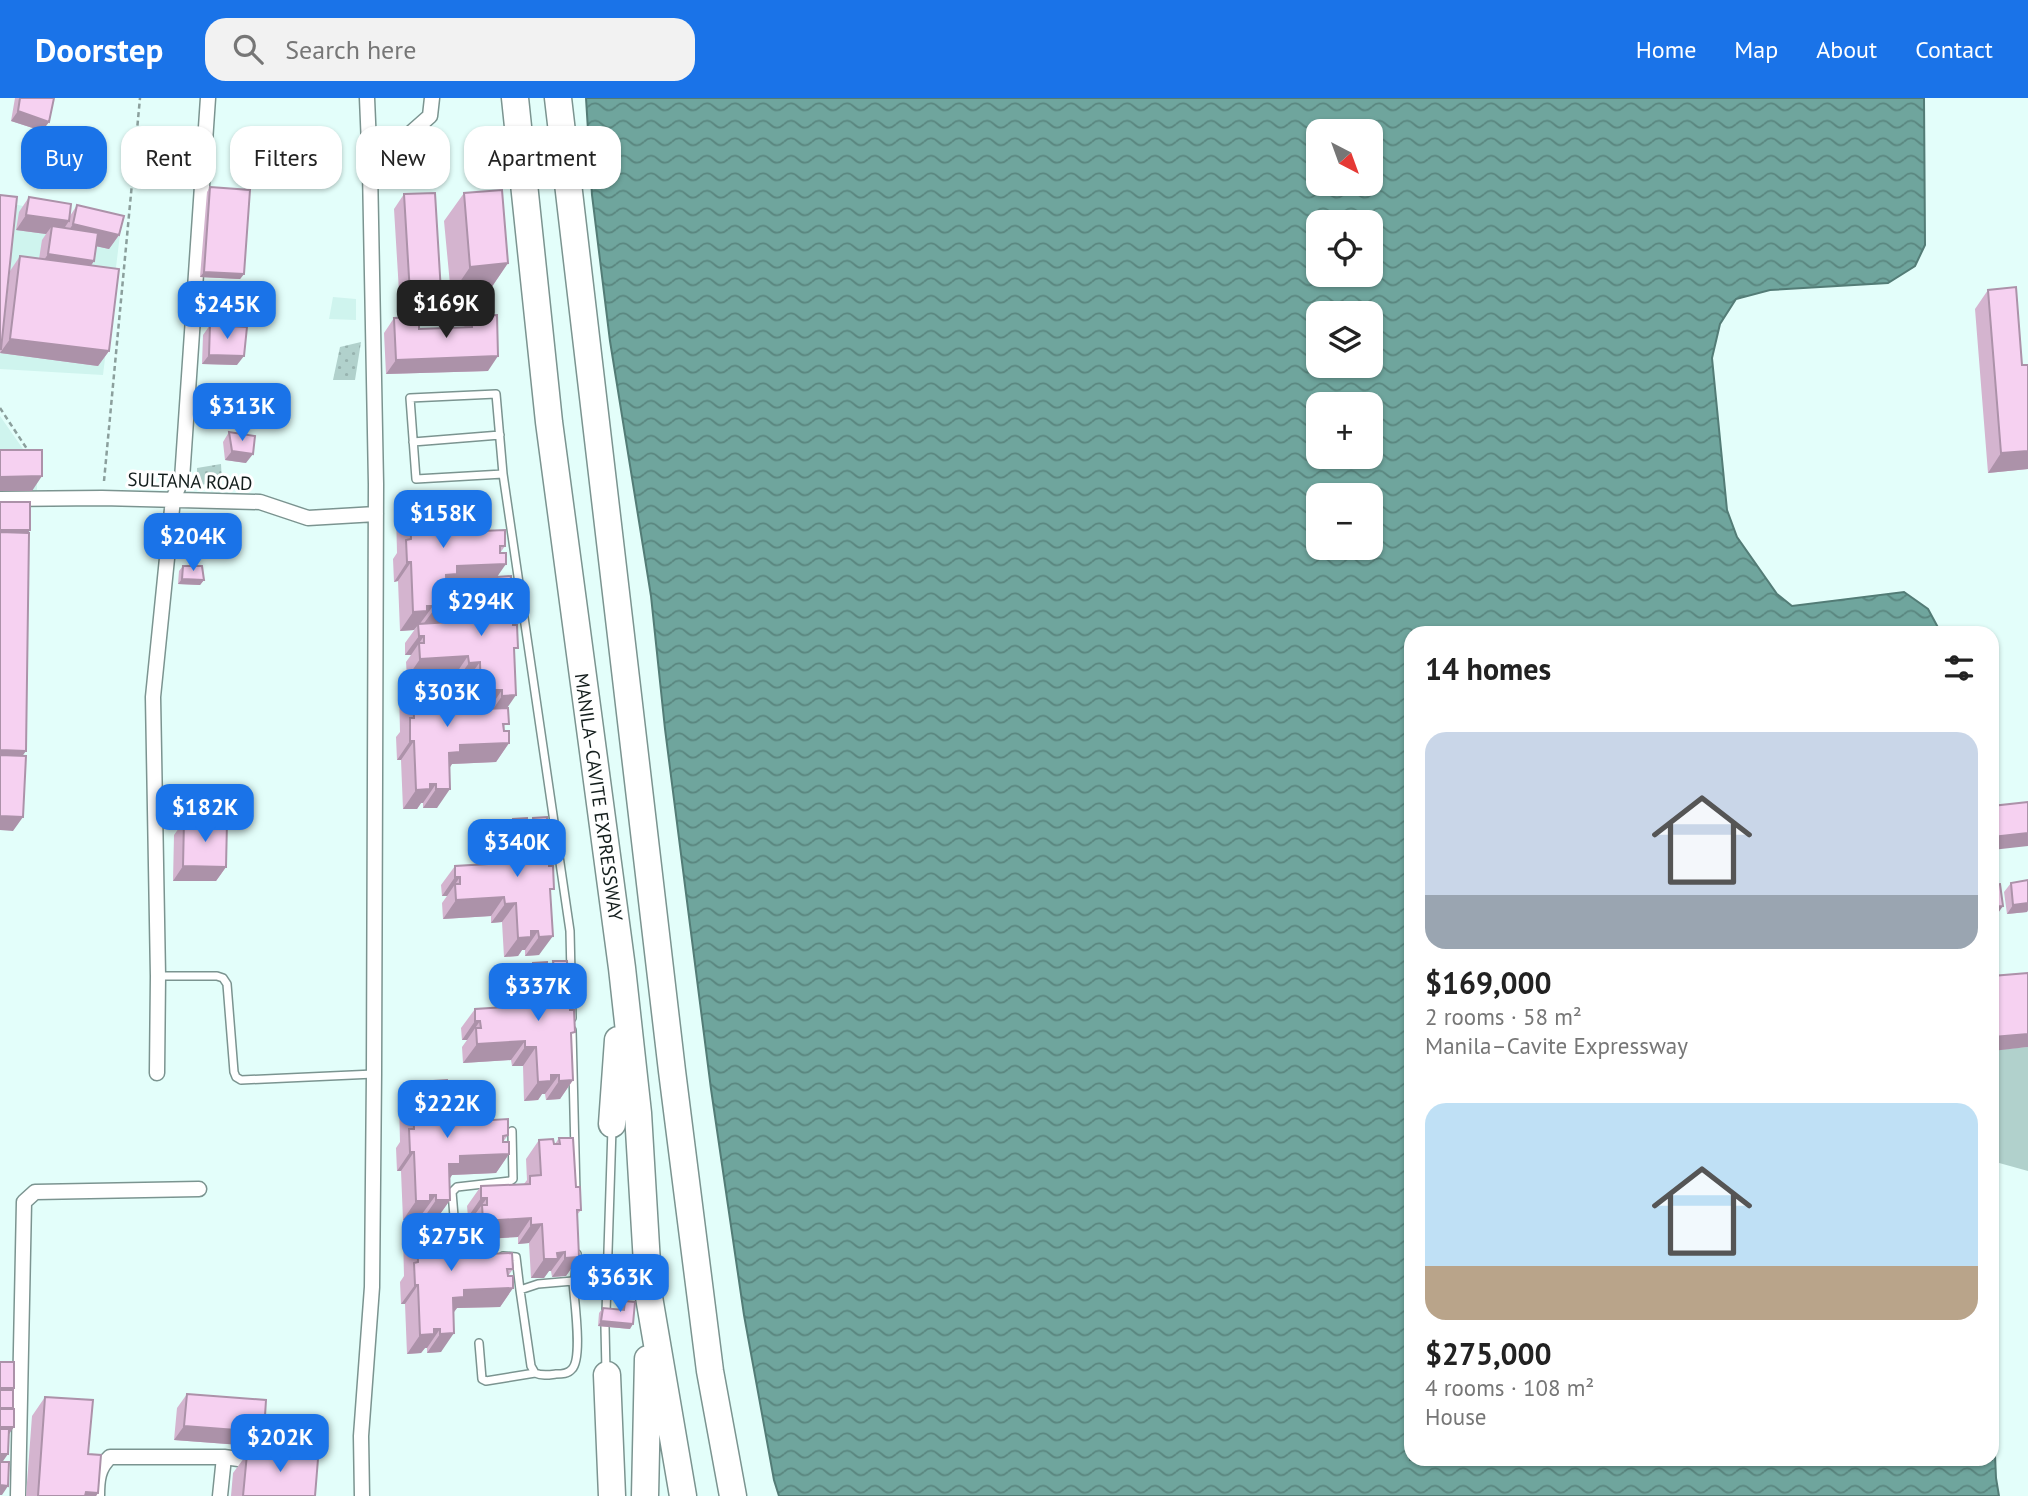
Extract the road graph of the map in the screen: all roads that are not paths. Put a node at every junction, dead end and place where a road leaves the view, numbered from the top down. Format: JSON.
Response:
{"nodes":[{"id":1,"x":208,"y":98,"type":"edge"},
{"id":2,"x":366,"y":98,"type":"edge"},
{"id":3,"x":432,"y":98,"type":"edge"},
{"id":4,"x":515,"y":98,"type":"edge"},
{"id":5,"x":558,"y":98,"type":"edge"},
{"id":6,"x":368,"y":126,"type":"edge"},
{"id":7,"x":419,"y":126,"type":"edge"},
{"id":8,"x":370,"y":189,"type":"edge"},
{"id":9,"x":500,"y":435,"type":"junction"},
{"id":10,"x":413,"y":442,"type":"junction"},
{"id":11,"x":503,"y":474,"type":"junction"},
{"id":12,"x":0,"y":499,"type":"edge"},
{"id":13,"x":173,"y":499,"type":"junction"},
{"id":14,"x":376,"y":514,"type":"junction"},
{"id":15,"x":622,"y":968,"type":"junction"},
{"id":16,"x":158,"y":976,"type":"junction"},
{"id":17,"x":157,"y":1073,"type":"dead end"},
{"id":18,"x":374,"y":1074,"type":"junction"},
{"id":19,"x":612,"y":1124,"type":"joint"},
{"id":20,"x":512,"y":1130,"type":"dead end"},
{"id":21,"x":199,"y":1189,"type":"dead end"},
{"id":22,"x":576,"y":1198,"type":"edge"},
{"id":23,"x":577,"y":1239,"type":"edge"},
{"id":24,"x":486,"y":1255,"type":"edge"},
{"id":25,"x":500,"y":1255,"type":"edge"},
{"id":26,"x":573,"y":1282,"type":"junction"},
{"id":27,"x":520,"y":1290,"type":"junction"},
{"id":28,"x":649,"y":1297,"type":"junction"},
{"id":29,"x":606,"y":1313,"type":"edge"},
{"id":30,"x":605,"y":1327,"type":"edge"},
{"id":31,"x":479,"y":1343,"type":"dead end"},
{"id":32,"x":710,"y":1371,"type":"junction"},
{"id":33,"x":534,"y":1373,"type":"junction"},
{"id":34,"x":607,"y":1375,"type":"joint"},
{"id":35,"x":224,"y":1457,"type":"junction"},
{"id":36,"x":279,"y":1464,"type":"edge"},
{"id":37,"x":18,"y":1496,"type":"edge"},
{"id":38,"x":97,"y":1496,"type":"edge"},
{"id":39,"x":220,"y":1496,"type":"edge"},
{"id":40,"x":362,"y":1496,"type":"edge"},
{"id":41,"x":612,"y":1496,"type":"edge"},
{"id":42,"x":645,"y":1496,"type":"edge"},
{"id":43,"x":683,"y":1496,"type":"edge"},
{"id":44,"x":733,"y":1496,"type":"edge"},
{"id":45,"x":743,"y":1496,"type":"edge"}],
"edges":[{"from":1,"to":13,"type":"street"},
{"from":2,"to":6,"type":"street"},
{"from":3,"to":7,"type":"street"},
{"from":4,"to":15,"type":"highway","name":"MANILA–CAVITE EXPRESSWAY"},
{"from":5,"to":32,"type":"highway","name":"MANILA–CAVITE EXPRESSWAY"},
{"from":8,"to":14,"type":"street"},
{"from":9,"to":10,"type":"lane"},
{"from":9,"to":10,"type":"lane"},
{"from":9,"to":11,"type":"lane"},
{"from":10,"to":11,"type":"lane"},
{"from":11,"to":22,"type":"lane"},
{"from":12,"to":13,"type":"street","name":"SULTANA ROAD"},
{"from":13,"to":14,"type":"street","name":"SULTANA ROAD"},
{"from":13,"to":16,"type":"street"},
{"from":14,"to":18,"type":"street"},
{"from":15,"to":19,"type":"highway"},
{"from":15,"to":28,"type":"highway","name":"MANILA–CAVITE EXPRESSWAY"},
{"from":16,"to":17,"type":"street"},
{"from":16,"to":18,"type":"lane"},
{"from":18,"to":40,"type":"street"},
{"from":19,"to":29,"type":"lane"},
{"from":20,"to":24,"type":"lane"},
{"from":21,"to":37,"type":"street"},
{"from":23,"to":26,"type":"lane"},
{"from":25,"to":27,"type":"lane"},
{"from":26,"to":27,"type":"lane"},
{"from":26,"to":33,"type":"lane"},
{"from":27,"to":33,"type":"lane"},
{"from":28,"to":42,"type":"highway"},
{"from":28,"to":43,"type":"highway","name":"MANILA–CAVITE EXPRESSWAY"},
{"from":30,"to":34,"type":"lane"},
{"from":31,"to":33,"type":"lane"},
{"from":32,"to":44,"type":"highway","name":"MANILA–CAVITE EXPRESSWAY"},
{"from":32,"to":45,"type":"highway"},
{"from":34,"to":41,"type":"highway"},
{"from":35,"to":36,"type":"street"},
{"from":35,"to":38,"type":"street"},
{"from":35,"to":39,"type":"street"}]}
